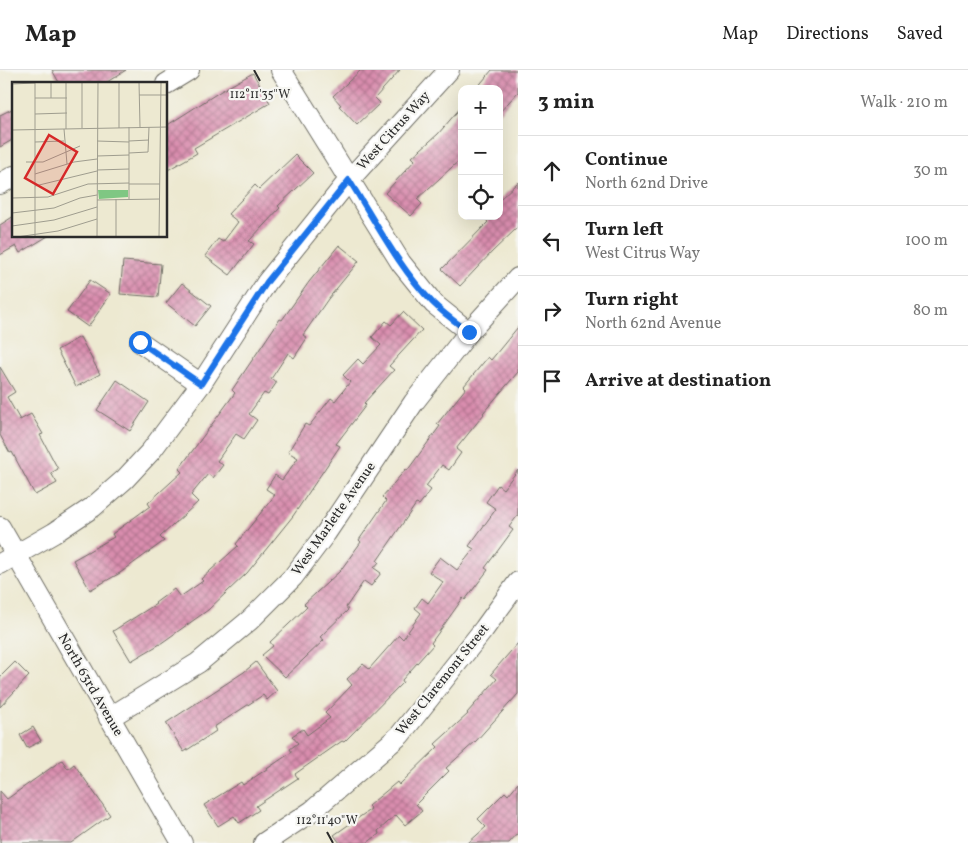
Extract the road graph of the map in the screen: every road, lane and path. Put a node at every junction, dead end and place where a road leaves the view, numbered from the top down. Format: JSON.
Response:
{"nodes":[{"id":1,"x":189,"y":70,"type":"edge"},
{"id":2,"x":282,"y":70,"type":"edge"},
{"id":3,"x":449,"y":70,"type":"edge"},
{"id":4,"x":168,"y":83,"type":"edge"},
{"id":5,"x":12,"y":177,"type":"edge"},
{"id":6,"x":349,"y":180,"type":"junction"},
{"id":7,"x":0,"y":184,"type":"edge"},
{"id":8,"x":518,"y":278,"type":"edge"},
{"id":9,"x":469,"y":332,"type":"junction"},
{"id":10,"x":140,"y":342,"type":"dead end"},
{"id":11,"x":201,"y":384,"type":"junction"},
{"id":12,"x":0,"y":527,"type":"edge"},
{"id":13,"x":8,"y":559,"type":"edge"},
{"id":14,"x":518,"y":582,"type":"edge"},
{"id":15,"x":109,"y":718,"type":"junction"},
{"id":16,"x":182,"y":843,"type":"edge"},
{"id":17,"x":264,"y":843,"type":"edge"}],
"edges":[{"from":1,"to":4,"type":"street"},
{"from":2,"to":6,"type":"street"},
{"from":3,"to":6,"type":"street","name":"West Citrus Way"},
{"from":5,"to":7,"type":"street"},
{"from":6,"to":9,"type":"street"},
{"from":6,"to":11,"type":"street","name":"West Citrus Way"},
{"from":8,"to":9,"type":"street","name":"West Marlette Avenue"},
{"from":9,"to":15,"type":"street","name":"West Marlette Avenue"},
{"from":10,"to":11,"type":"street"},
{"from":11,"to":13,"type":"street","name":"West Citrus Way"},
{"from":12,"to":13,"type":"street","name":"North 63rd Avenue"},
{"from":13,"to":15,"type":"street","name":"North 63rd Avenue"},
{"from":14,"to":17,"type":"street","name":"West Claremont Street"},
{"from":15,"to":16,"type":"street","name":"North 63rd Avenue"}]}
